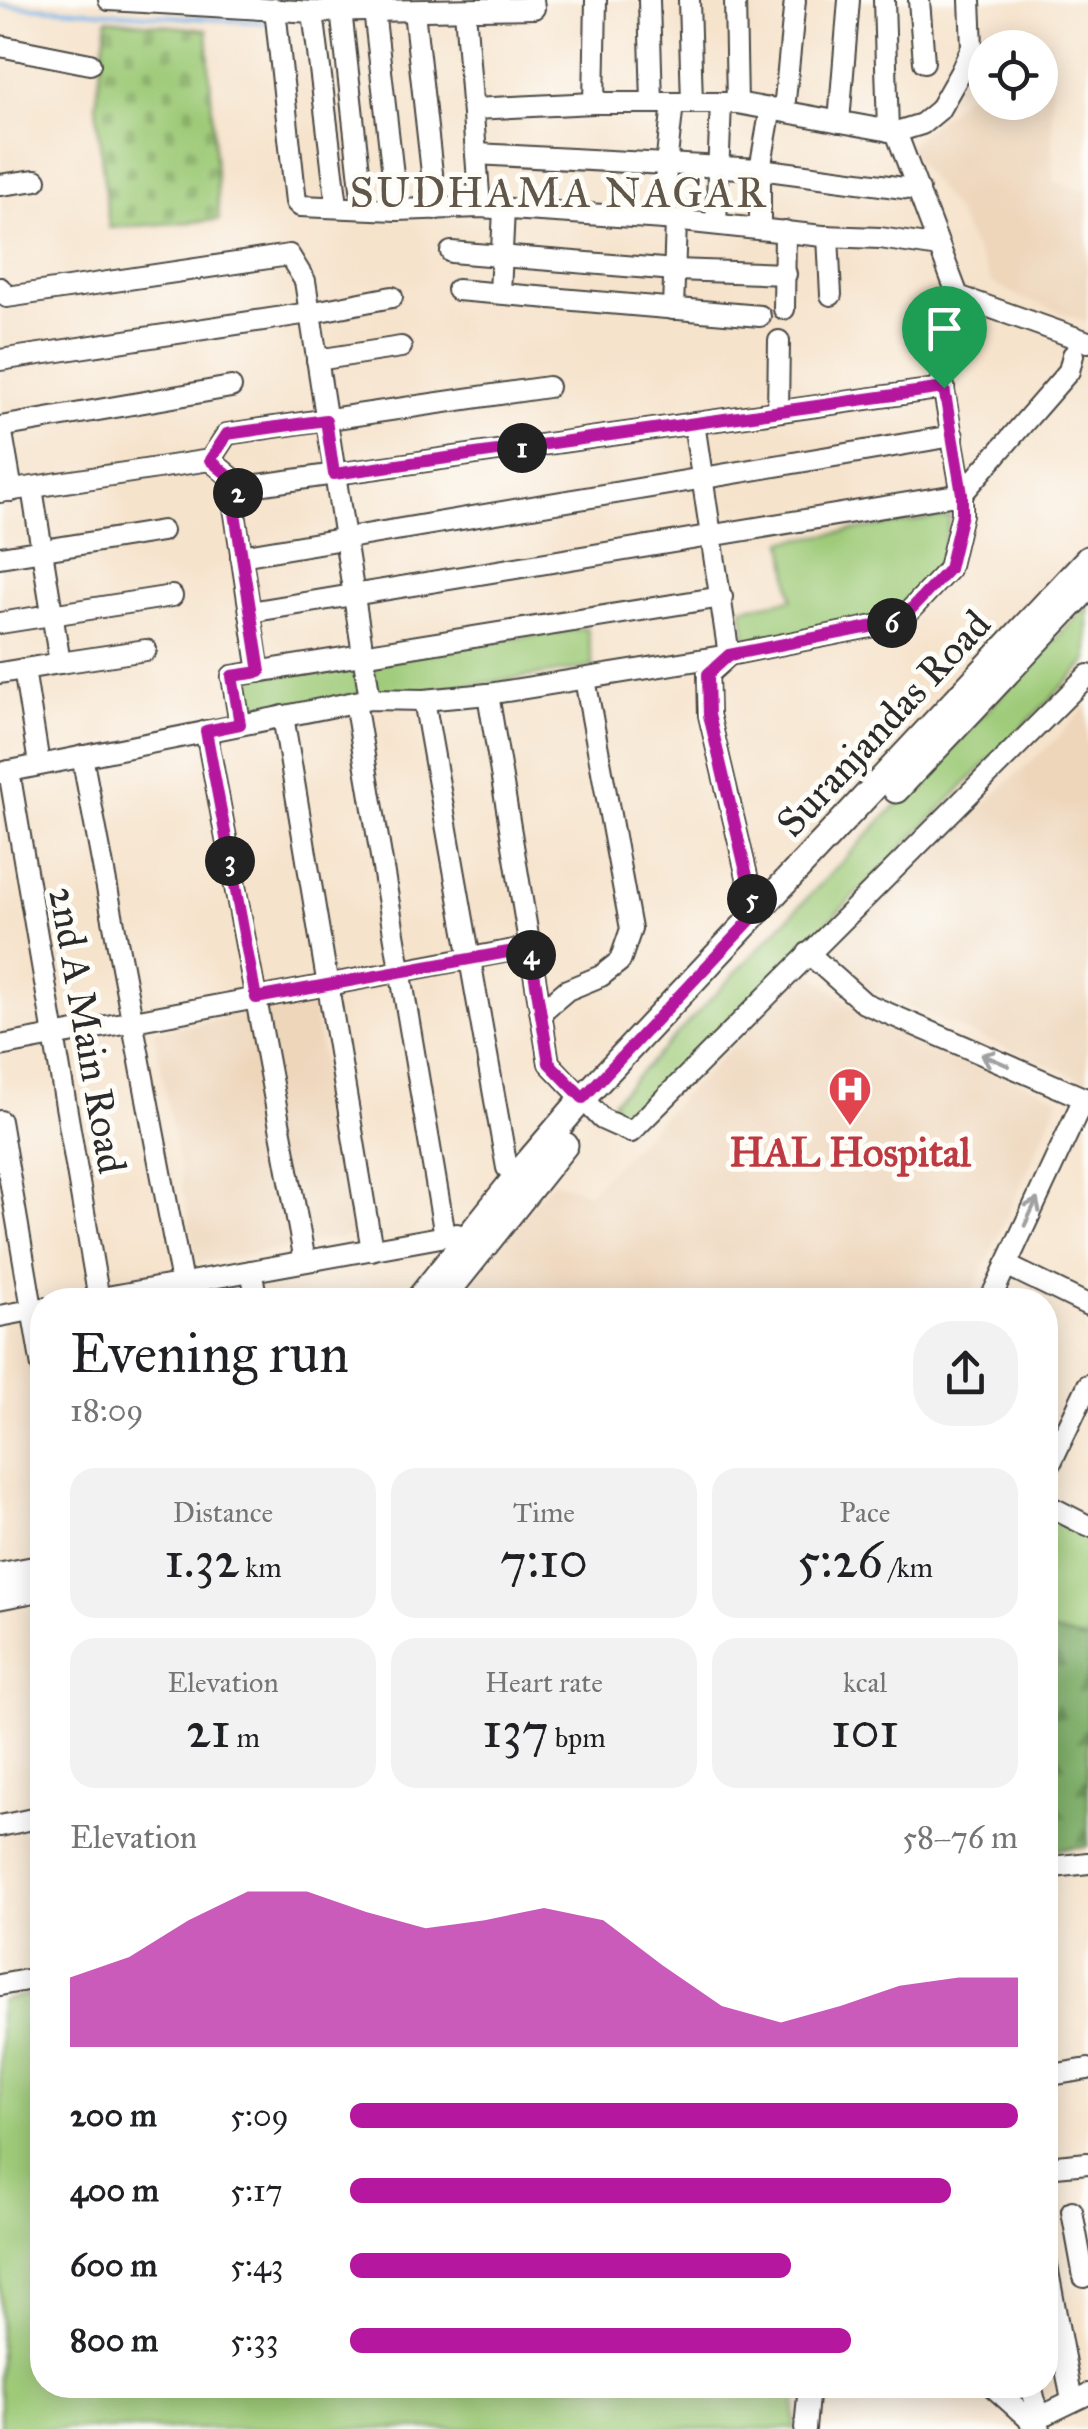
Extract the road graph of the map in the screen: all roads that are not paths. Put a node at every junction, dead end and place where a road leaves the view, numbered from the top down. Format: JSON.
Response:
{"nodes":[{"id":1,"x":110,"y":0,"type":"edge"},
{"id":2,"x":596,"y":0,"type":"edge"},
{"id":3,"x":649,"y":0,"type":"edge"},
{"id":4,"x":689,"y":0,"type":"edge"},
{"id":5,"x":736,"y":0,"type":"edge"},
{"id":6,"x":795,"y":0,"type":"edge"},
{"id":7,"x":848,"y":0,"type":"edge"},
{"id":8,"x":884,"y":0,"type":"edge"},
{"id":9,"x":919,"y":0,"type":"edge"},
{"id":10,"x":970,"y":0,"type":"edge"},
{"id":11,"x":180,"y":2,"type":"edge"},
{"id":12,"x":534,"y":4,"type":"edge"},
{"id":13,"x":358,"y":7,"type":"edge"},
{"id":14,"x":276,"y":10,"type":"junction"},
{"id":15,"x":465,"y":10,"type":"junction"},
{"id":16,"x":414,"y":11,"type":"junction"},
{"id":17,"x":312,"y":12,"type":"junction"},
{"id":18,"x":0,"y":46,"type":"edge"},
{"id":19,"x":924,"y":62,"type":"dead end"},
{"id":20,"x":90,"y":64,"type":"dead end"},
{"id":21,"x":594,"y":102,"type":"junction"},
{"id":22,"x":672,"y":103,"type":"junction"},
{"id":23,"x":729,"y":103,"type":"junction"},
{"id":24,"x":778,"y":109,"type":"junction"},
{"id":25,"x":473,"y":110,"type":"junction"},
{"id":26,"x":839,"y":122,"type":"junction"},
{"id":27,"x":892,"y":132,"type":"junction"},
{"id":28,"x":476,"y":154,"type":"junction"},
{"id":29,"x":666,"y":166,"type":"junction"},
{"id":30,"x":718,"y":166,"type":"junction"},
{"id":31,"x":760,"y":169,"type":"junction"},
{"id":32,"x":36,"y":180,"type":"dead end"},
{"id":33,"x":0,"y":186,"type":"edge"},
{"id":34,"x":919,"y":190,"type":"junction"},
{"id":35,"x":337,"y":206,"type":"junction"},
{"id":36,"x":364,"y":206,"type":"junction"},
{"id":37,"x":480,"y":207,"type":"junction"},
{"id":38,"x":436,"y":209,"type":"junction"},
{"id":39,"x":397,"y":210,"type":"junction"},
{"id":40,"x":504,"y":210,"type":"junction"},
{"id":41,"x":670,"y":220,"type":"junction"},
{"id":42,"x":716,"y":224,"type":"junction"},
{"id":43,"x":760,"y":228,"type":"junction"},
{"id":44,"x":785,"y":232,"type":"junction"},
{"id":45,"x":828,"y":236,"type":"junction"},
{"id":46,"x":939,"y":247,"type":"junction"},
{"id":47,"x":451,"y":252,"type":"dead end"},
{"id":48,"x":502,"y":255,"type":"junction"},
{"id":49,"x":676,"y":270,"type":"junction"},
{"id":50,"x":786,"y":274,"type":"junction"},
{"id":51,"x":0,"y":288,"type":"edge"},
{"id":52,"x":457,"y":290,"type":"dead end"},
{"id":53,"x":500,"y":293,"type":"junction"},
{"id":54,"x":831,"y":294,"type":"dead end"},
{"id":55,"x":392,"y":297,"type":"dead end"},
{"id":56,"x":674,"y":308,"type":"junction"},
{"id":57,"x":784,"y":309,"type":"dead end"},
{"id":58,"x":930,"y":311,"type":"dead end"},
{"id":59,"x":309,"y":313,"type":"junction"},
{"id":60,"x":760,"y":316,"type":"dead end"},
{"id":61,"x":779,"y":341,"type":"dead end"},
{"id":62,"x":401,"y":346,"type":"dead end"},
{"id":63,"x":1081,"y":348,"type":"edge"},
{"id":64,"x":0,"y":360,"type":"edge"},
{"id":65,"x":317,"y":360,"type":"junction"},
{"id":66,"x":231,"y":387,"type":"dead end"},
{"id":67,"x":548,"y":387,"type":"dead end"},
{"id":68,"x":944,"y":388,"type":"junction"},
{"id":69,"x":778,"y":411,"type":"junction"},
{"id":70,"x":326,"y":420,"type":"junction"},
{"id":71,"x":694,"y":424,"type":"junction"},
{"id":72,"x":1,"y":427,"type":"edge"},
{"id":73,"x":953,"y":436,"type":"junction"},
{"id":74,"x":210,"y":460,"type":"junction"},
{"id":75,"x":334,"y":474,"type":"junction"},
{"id":76,"x":703,"y":478,"type":"junction"},
{"id":77,"x":243,"y":488,"type":"junction"},
{"id":78,"x":14,"y":490,"type":"edge"},
{"id":79,"x":962,"y":494,"type":"junction"},
{"id":80,"x":162,"y":531,"type":"dead end"},
{"id":81,"x":713,"y":535,"type":"junction"},
{"id":82,"x":344,"y":539,"type":"junction"},
{"id":83,"x":42,"y":550,"type":"junction"},
{"id":84,"x":242,"y":556,"type":"junction"},
{"id":85,"x":0,"y":557,"type":"edge"},
{"id":86,"x":1088,"y":560,"type":"edge"},
{"id":87,"x":1088,"y":587,"type":"edge"},
{"id":88,"x":353,"y":594,"type":"junction"},
{"id":89,"x":172,"y":596,"type":"dead end"},
{"id":90,"x":722,"y":597,"type":"junction"},
{"id":91,"x":250,"y":612,"type":"junction"},
{"id":92,"x":52,"y":615,"type":"junction"},
{"id":93,"x":0,"y":623,"type":"edge"},
{"id":94,"x":146,"y":650,"type":"dead end"},
{"id":95,"x":362,"y":655,"type":"junction"},
{"id":96,"x":729,"y":655,"type":"junction"},
{"id":97,"x":60,"y":663,"type":"junction"},
{"id":98,"x":24,"y":669,"type":"junction"},
{"id":99,"x":260,"y":672,"type":"junction"},
{"id":100,"x":0,"y":673,"type":"edge"},
{"id":101,"x":1088,"y":676,"type":"edge"},
{"id":102,"x":585,"y":678,"type":"junction"},
{"id":103,"x":488,"y":694,"type":"junction"},
{"id":104,"x":424,"y":700,"type":"junction"},
{"id":105,"x":362,"y":701,"type":"junction"},
{"id":106,"x":283,"y":716,"type":"junction"},
{"id":107,"x":240,"y":724,"type":"junction"},
{"id":108,"x":206,"y":731,"type":"junction"},
{"id":109,"x":82,"y":756,"type":"junction"},
{"id":110,"x":39,"y":764,"type":"junction"},
{"id":111,"x":4,"y":772,"type":"edge"},
{"id":112,"x":756,"y":914,"type":"junction"},
{"id":113,"x":530,"y":948,"type":"junction"},
{"id":114,"x":808,"y":954,"type":"junction"},
{"id":115,"x":470,"y":959,"type":"junction"},
{"id":116,"x":400,"y":972,"type":"junction"},
{"id":117,"x":328,"y":985,"type":"junction"},
{"id":118,"x":256,"y":998,"type":"junction"},
{"id":119,"x":541,"y":1012,"type":"junction"},
{"id":120,"x":132,"y":1021,"type":"junction"},
{"id":121,"x":54,"y":1036,"type":"junction"},
{"id":122,"x":0,"y":1046,"type":"edge"},
{"id":123,"x":1086,"y":1099,"type":"edge"},
{"id":124,"x":588,"y":1104,"type":"junction"},
{"id":125,"x":0,"y":1121,"type":"edge"},
{"id":126,"x":507,"y":1168,"type":"dead end"},
{"id":127,"x":466,"y":1238,"type":"junction"},
{"id":128,"x":372,"y":1250,"type":"junction"},
{"id":129,"x":305,"y":1262,"type":"junction"},
{"id":130,"x":1006,"y":1265,"type":"junction"},
{"id":131,"x":252,"y":1271,"type":"junction"},
{"id":132,"x":182,"y":1283,"type":"junction"},
{"id":133,"x":34,"y":1288,"type":"edge"},
{"id":134,"x":94,"y":1288,"type":"edge"},
{"id":135,"x":157,"y":1288,"type":"edge"},
{"id":136,"x":255,"y":1288,"type":"edge"},
{"id":137,"x":427,"y":1288,"type":"edge"},
{"id":138,"x":446,"y":1288,"type":"edge"},
{"id":139,"x":995,"y":1288,"type":"edge"},
{"id":140,"x":1053,"y":1288,"type":"edge"},
{"id":141,"x":1058,"y":1290,"type":"edge"},
{"id":142,"x":1088,"y":1305,"type":"edge"},
{"id":143,"x":30,"y":1310,"type":"edge"},
{"id":144,"x":0,"y":1316,"type":"edge"},
{"id":145,"x":1088,"y":1385,"type":"edge"},
{"id":146,"x":1058,"y":1448,"type":"edge"},
{"id":147,"x":1058,"y":1511,"type":"edge"},
{"id":148,"x":1088,"y":1526,"type":"edge"},
{"id":149,"x":30,"y":1570,"type":"edge"},
{"id":150,"x":0,"y":1576,"type":"edge"},
{"id":151,"x":30,"y":1590,"type":"edge"},
{"id":152,"x":0,"y":1596,"type":"edge"},
{"id":153,"x":30,"y":1819,"type":"edge"},
{"id":154,"x":0,"y":1826,"type":"edge"},
{"id":155,"x":1088,"y":1863,"type":"edge"},
{"id":156,"x":1058,"y":1866,"type":"edge"},
{"id":157,"x":30,"y":1979,"type":"edge"},
{"id":158,"x":0,"y":1985,"type":"edge"},
{"id":159,"x":1088,"y":2069,"type":"edge"},
{"id":160,"x":1058,"y":2074,"type":"edge"},
{"id":161,"x":1088,"y":2163,"type":"edge"},
{"id":162,"x":1058,"y":2166,"type":"edge"},
{"id":163,"x":1072,"y":2211,"type":"dead end"},
{"id":164,"x":1086,"y":2276,"type":"edge"},
{"id":165,"x":1058,"y":2280,"type":"edge"},
{"id":166,"x":1058,"y":2320,"type":"edge"},
{"id":167,"x":1080,"y":2397,"type":"edge"},
{"id":168,"x":808,"y":2398,"type":"edge"},
{"id":169,"x":1006,"y":2398,"type":"edge"},
{"id":170,"x":1032,"y":2398,"type":"edge"},
{"id":171,"x":1036,"y":2423,"type":"edge"},
{"id":172,"x":805,"y":2429,"type":"edge"}],
"edges":[{"from":1,"to":11,"type":"street"},
{"from":2,"to":21,"type":"street"},
{"from":3,"to":22,"type":"street"},
{"from":4,"to":22,"type":"street"},
{"from":5,"to":23,"type":"street"},
{"from":6,"to":24,"type":"street"},
{"from":7,"to":26,"type":"street"},
{"from":8,"to":27,"type":"street"},
{"from":9,"to":19,"type":"street"},
{"from":10,"to":27,"type":"street"},
{"from":11,"to":14,"type":"street"},
{"from":12,"to":15,"type":"street"},
{"from":13,"to":16,"type":"street"},
{"from":13,"to":17,"type":"street"},
{"from":13,"to":36,"type":"street"},
{"from":13,"to":39,"type":"street"},
{"from":14,"to":17,"type":"street"},
{"from":14,"to":35,"type":"street"},
{"from":15,"to":16,"type":"street"},
{"from":15,"to":25,"type":"street"},
{"from":16,"to":38,"type":"street"},
{"from":17,"to":35,"type":"street"},
{"from":18,"to":20,"type":"street"},
{"from":21,"to":22,"type":"street"},
{"from":21,"to":25,"type":"street"},
{"from":22,"to":23,"type":"street"},
{"from":22,"to":29,"type":"street"},
{"from":23,"to":24,"type":"street"},
{"from":23,"to":30,"type":"street"},
{"from":24,"to":26,"type":"street"},
{"from":24,"to":31,"type":"street"},
{"from":25,"to":28,"type":"street"},
{"from":26,"to":27,"type":"street"},
{"from":27,"to":34,"type":"street"},
{"from":28,"to":29,"type":"street"},
{"from":28,"to":37,"type":"street"},
{"from":29,"to":30,"type":"street"},
{"from":29,"to":41,"type":"street"},
{"from":30,"to":31,"type":"street"},
{"from":30,"to":42,"type":"street"},
{"from":31,"to":34,"type":"street"},
{"from":31,"to":43,"type":"street"},
{"from":32,"to":33,"type":"street"},
{"from":34,"to":46,"type":"street"},
{"from":35,"to":36,"type":"street"},
{"from":36,"to":39,"type":"street"},
{"from":37,"to":38,"type":"street"},
{"from":37,"to":40,"type":"street"},
{"from":38,"to":39,"type":"street"},
{"from":40,"to":41,"type":"street"},
{"from":40,"to":48,"type":"street"},
{"from":41,"to":42,"type":"street"},
{"from":41,"to":49,"type":"street"},
{"from":42,"to":43,"type":"street"},
{"from":43,"to":44,"type":"street"},
{"from":44,"to":45,"type":"street"},
{"from":44,"to":50,"type":"street"},
{"from":45,"to":46,"type":"street"},
{"from":45,"to":54,"type":"street"},
{"from":46,"to":63,"type":"street"},
{"from":47,"to":48,"type":"street"},
{"from":48,"to":49,"type":"street"},
{"from":48,"to":53,"type":"street"},
{"from":49,"to":50,"type":"street"},
{"from":49,"to":56,"type":"street"},
{"from":50,"to":57,"type":"street"},
{"from":51,"to":59,"type":"street"},
{"from":52,"to":53,"type":"street"},
{"from":53,"to":56,"type":"street"},
{"from":55,"to":59,"type":"street"},
{"from":56,"to":60,"type":"street"},
{"from":58,"to":68,"type":"street"},
{"from":59,"to":64,"type":"street"},
{"from":59,"to":65,"type":"street"},
{"from":61,"to":69,"type":"street"},
{"from":62,"to":65,"type":"street"},
{"from":63,"to":79,"type":"street"},
{"from":65,"to":70,"type":"street"},
{"from":66,"to":72,"type":"street"},
{"from":67,"to":70,"type":"street"},
{"from":68,"to":69,"type":"street"},
{"from":68,"to":73,"type":"street"},
{"from":69,"to":71,"type":"street"},
{"from":70,"to":74,"type":"street"},
{"from":70,"to":75,"type":"street"},
{"from":71,"to":75,"type":"street"},
{"from":71,"to":76,"type":"street"},
{"from":72,"to":78,"type":"street"},
{"from":73,"to":76,"type":"street"},
{"from":73,"to":79,"type":"street"},
{"from":74,"to":77,"type":"street"},
{"from":74,"to":78,"type":"street"},
{"from":75,"to":77,"type":"street"},
{"from":75,"to":82,"type":"street"},
{"from":76,"to":81,"type":"street"},
{"from":76,"to":82,"type":"street"},
{"from":77,"to":84,"type":"street"},
{"from":78,"to":83,"type":"street"},
{"from":79,"to":81,"type":"street"},
{"from":79,"to":96,"type":"street"},
{"from":80,"to":83,"type":"street"},
{"from":81,"to":88,"type":"street"},
{"from":81,"to":90,"type":"street"},
{"from":82,"to":84,"type":"street"},
{"from":82,"to":88,"type":"street"},
{"from":83,"to":85,"type":"street"},
{"from":83,"to":92,"type":"street"},
{"from":84,"to":91,"type":"street"},
{"from":86,"to":112,"type":"main road","name":"Suranjandas Road"},
{"from":87,"to":124,"type":"main road","name":"Suranjandas Road"},
{"from":88,"to":91,"type":"street"},
{"from":88,"to":95,"type":"street"},
{"from":89,"to":92,"type":"street"},
{"from":90,"to":95,"type":"street"},
{"from":90,"to":96,"type":"street"},
{"from":91,"to":99,"type":"street"},
{"from":92,"to":93,"type":"street"},
{"from":92,"to":97,"type":"street"},
{"from":94,"to":97,"type":"street"},
{"from":95,"to":99,"type":"street"},
{"from":95,"to":105,"type":"street"},
{"from":96,"to":102,"type":"street"},
{"from":96,"to":112,"type":"street"},
{"from":97,"to":98,"type":"street"},
{"from":98,"to":100,"type":"street"},
{"from":98,"to":110,"type":"street"},
{"from":99,"to":107,"type":"street"},
{"from":101,"to":114,"type":"street"},
{"from":102,"to":103,"type":"street"},
{"from":102,"to":119,"type":"street"},
{"from":103,"to":104,"type":"street"},
{"from":103,"to":113,"type":"street"},
{"from":104,"to":105,"type":"street"},
{"from":104,"to":115,"type":"street"},
{"from":105,"to":106,"type":"street"},
{"from":105,"to":116,"type":"street"},
{"from":106,"to":107,"type":"street"},
{"from":106,"to":117,"type":"street"},
{"from":107,"to":108,"type":"street"},
{"from":108,"to":109,"type":"street"},
{"from":108,"to":118,"type":"street"},
{"from":109,"to":110,"type":"street"},
{"from":109,"to":120,"type":"street"},
{"from":110,"to":111,"type":"street"},
{"from":111,"to":121,"type":"street","name":"2nd A Main Road"},
{"from":112,"to":124,"type":"main road","name":"Suranjandas Road"},
{"from":113,"to":115,"type":"street"},
{"from":113,"to":119,"type":"street"},
{"from":123,"to":114,"type":"street","one_way":true},
{"from":114,"to":124,"type":"street"},
{"from":115,"to":116,"type":"street"},
{"from":115,"to":126,"type":"street"},
{"from":116,"to":117,"type":"street"},
{"from":116,"to":127,"type":"street"},
{"from":117,"to":118,"type":"street"},
{"from":117,"to":128,"type":"street"},
{"from":118,"to":120,"type":"street"},
{"from":118,"to":129,"type":"street"},
{"from":119,"to":124,"type":"street"},
{"from":120,"to":121,"type":"street"},
{"from":120,"to":132,"type":"street"},
{"from":121,"to":122,"type":"street"},
{"from":121,"to":134,"type":"street","name":"2nd A Main Road"},
{"from":130,"to":123,"type":"street","one_way":true},
{"from":124,"to":127,"type":"main road","name":"Suranjandas Road"},
{"from":125,"to":133,"type":"street"},
{"from":127,"to":128,"type":"street"},
{"from":127,"to":137,"type":"main road","name":"Suranjandas Road"},
{"from":127,"to":138,"type":"main road","name":"Suranjandas Road"},
{"from":128,"to":129,"type":"street"},
{"from":129,"to":131,"type":"street"},
{"from":130,"to":139,"type":"street"},
{"from":130,"to":140,"type":"street"},
{"from":131,"to":132,"type":"street"},
{"from":131,"to":136,"type":"street"},
{"from":132,"to":135,"type":"street"},
{"from":141,"to":142,"type":"street"},
{"from":143,"to":144,"type":"street"},
{"from":145,"to":146,"type":"street"},
{"from":147,"to":148,"type":"street"},
{"from":149,"to":150,"type":"main road"},
{"from":151,"to":152,"type":"main road"},
{"from":153,"to":154,"type":"street"},
{"from":155,"to":156,"type":"street"},
{"from":157,"to":158,"type":"street"},
{"from":159,"to":160,"type":"street"},
{"from":161,"to":162,"type":"street"},
{"from":163,"to":164,"type":"street"},
{"from":164,"to":165,"type":"street"},
{"from":166,"to":167,"type":"street"},
{"from":167,"to":171,"type":"street"},
{"from":168,"to":172,"type":"street"},
{"from":169,"to":171,"type":"street"},
{"from":170,"to":171,"type":"street"}]}
